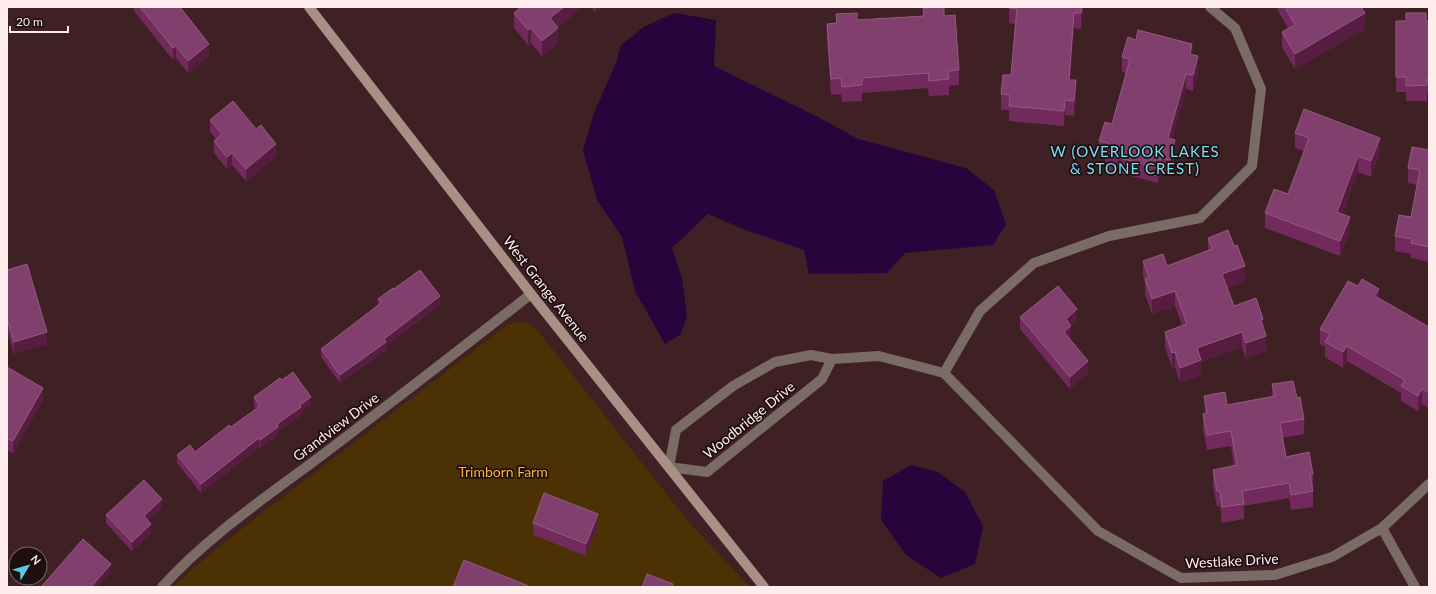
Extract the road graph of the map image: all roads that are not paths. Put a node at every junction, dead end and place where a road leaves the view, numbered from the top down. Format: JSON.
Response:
{"nodes":[{"id":1,"x":309,"y":7,"type":"edge"},
{"id":2,"x":1210,"y":7,"type":"edge"},
{"id":3,"x":531,"y":294,"type":"junction"},
{"id":4,"x":832,"y":359,"type":"junction"},
{"id":5,"x":944,"y":373,"type":"junction"},
{"id":6,"x":669,"y":467,"type":"junction"},
{"id":7,"x":1429,"y":484,"type":"edge"},
{"id":8,"x":1382,"y":528,"type":"junction"},
{"id":9,"x":162,"y":587,"type":"edge"},
{"id":10,"x":764,"y":587,"type":"edge"},
{"id":11,"x":1416,"y":587,"type":"edge"}],
"edges":[{"from":1,"to":3,"type":"street","name":"West Grange Avenue"},
{"from":2,"to":5,"type":"street"},
{"from":3,"to":6,"type":"street","name":"West Grange Avenue"},
{"from":3,"to":9,"type":"street","name":"Grandview Drive"},
{"from":4,"to":5,"type":"street","name":"Woodbridge Drive"},
{"from":4,"to":6,"type":"street","name":"Woodbridge Drive"},
{"from":4,"to":6,"type":"street","name":"Woodbridge Drive"},
{"from":5,"to":8,"type":"street","name":"Westlake Drive"},
{"from":6,"to":10,"type":"street","name":"West Grange Avenue"},
{"from":7,"to":8,"type":"street","name":"Westlake Drive"},
{"from":8,"to":11,"type":"street"}]}
